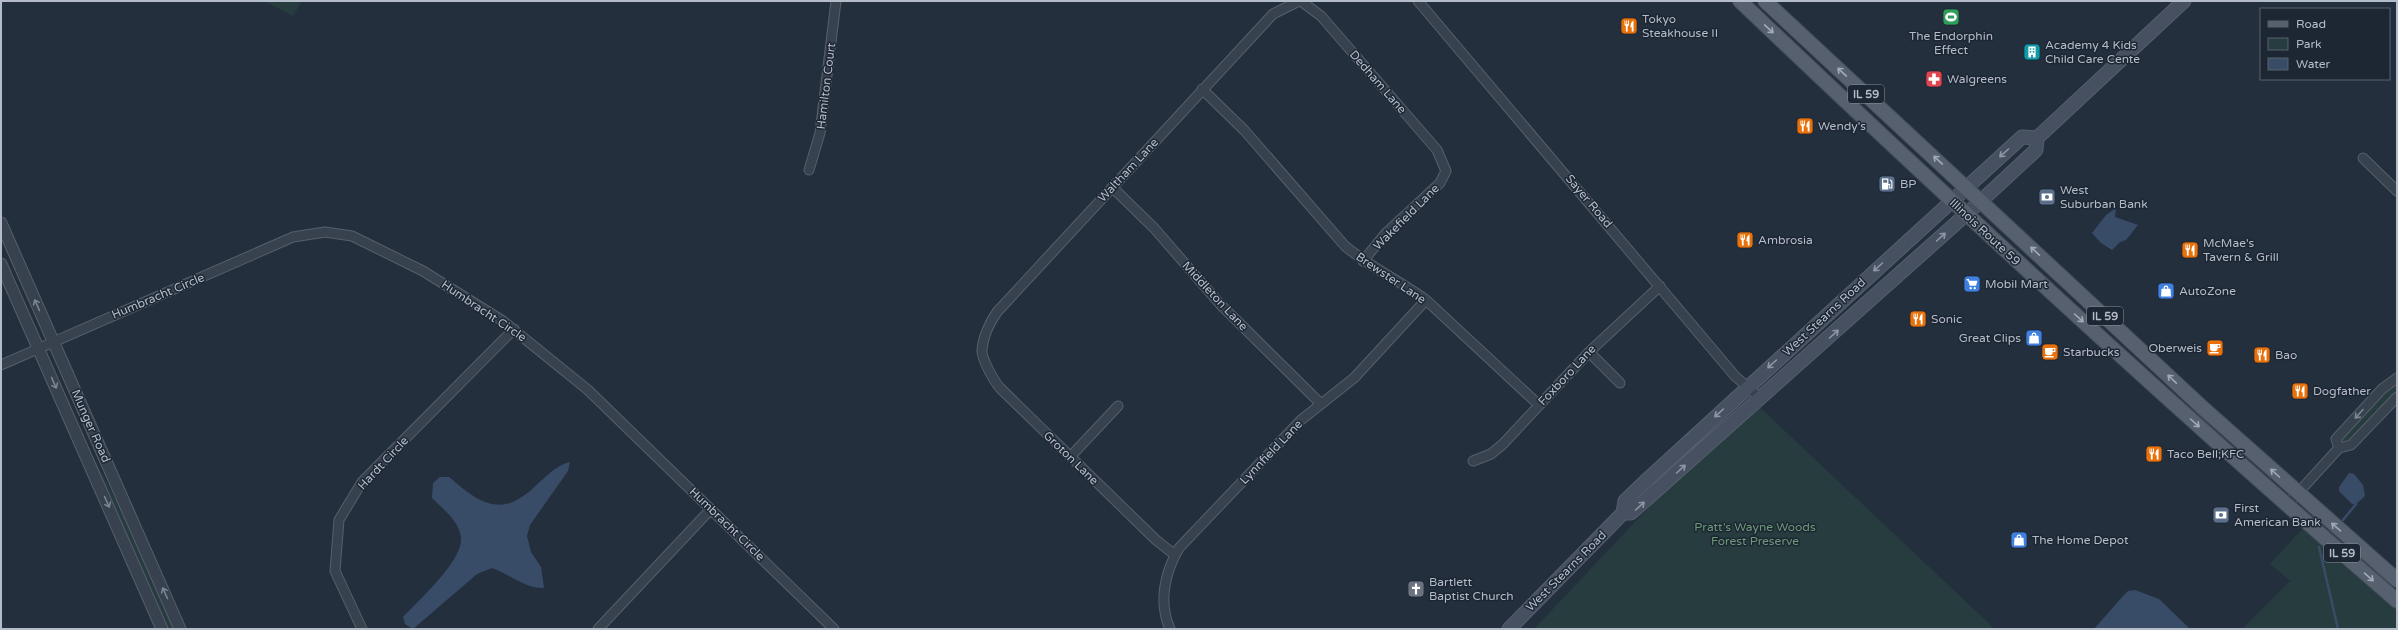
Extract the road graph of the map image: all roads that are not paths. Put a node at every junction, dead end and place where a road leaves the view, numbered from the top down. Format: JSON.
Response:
{"nodes":[{"id":1,"x":836,"y":1,"type":"edge"},
{"id":2,"x":1418,"y":1,"type":"edge"},
{"id":3,"x":1740,"y":1,"type":"edge"},
{"id":4,"x":1765,"y":1,"type":"edge"},
{"id":5,"x":1298,"y":2,"type":"edge"},
{"id":6,"x":2177,"y":3,"type":"edge"},
{"id":7,"x":1202,"y":89,"type":"junction"},
{"id":8,"x":2037,"y":138,"type":"junction"},
{"id":9,"x":2363,"y":158,"type":"dead end"},
{"id":10,"x":809,"y":170,"type":"dead end"},
{"id":11,"x":1446,"y":171,"type":"joint"},
{"id":12,"x":1112,"y":187,"type":"junction"},
{"id":13,"x":1966,"y":187,"type":"junction"},
{"id":14,"x":2397,"y":191,"type":"edge"},
{"id":15,"x":1951,"y":201,"type":"junction"},
{"id":16,"x":1980,"y":201,"type":"junction"},
{"id":17,"x":1965,"y":214,"type":"junction"},
{"id":18,"x":1,"y":223,"type":"edge"},
{"id":19,"x":1363,"y":261,"type":"junction"},
{"id":20,"x":1,"y":264,"type":"edge"},
{"id":21,"x":1660,"y":286,"type":"junction"},
{"id":22,"x":1426,"y":300,"type":"junction"},
{"id":23,"x":514,"y":329,"type":"junction"},
{"id":24,"x":53,"y":341,"type":"junction"},
{"id":25,"x":38,"y":348,"type":"junction"},
{"id":26,"x":981,"y":351,"type":"joint"},
{"id":27,"x":1588,"y":352,"type":"junction"},
{"id":28,"x":1,"y":365,"type":"edge"},
{"id":29,"x":2397,"y":378,"type":"edge"},
{"id":30,"x":1620,"y":383,"type":"dead end"},
{"id":31,"x":1748,"y":387,"type":"junction"},
{"id":32,"x":2397,"y":397,"type":"edge"},
{"id":33,"x":1761,"y":399,"type":"junction"},
{"id":34,"x":1320,"y":403,"type":"junction"},
{"id":35,"x":1539,"y":405,"type":"junction"},
{"id":36,"x":1118,"y":406,"type":"dead end"},
{"id":37,"x":2338,"y":448,"type":"junction"},
{"id":38,"x":1070,"y":457,"type":"junction"},
{"id":39,"x":1474,"y":460,"type":"dead end"},
{"id":40,"x":2298,"y":493,"type":"junction"},
{"id":41,"x":2286,"y":505,"type":"junction"},
{"id":42,"x":711,"y":509,"type":"junction"},
{"id":43,"x":1623,"y":513,"type":"junction"},
{"id":44,"x":1175,"y":555,"type":"junction"},
{"id":45,"x":2397,"y":580,"type":"edge"},
{"id":46,"x":2397,"y":601,"type":"edge"},
{"id":47,"x":162,"y":629,"type":"edge"},
{"id":48,"x":180,"y":629,"type":"edge"},
{"id":49,"x":362,"y":629,"type":"edge"},
{"id":50,"x":598,"y":629,"type":"edge"},
{"id":51,"x":834,"y":629,"type":"edge"},
{"id":52,"x":1170,"y":629,"type":"edge"},
{"id":53,"x":1509,"y":629,"type":"edge"}],
"edges":[{"from":1,"to":10,"type":"street","name":"Hamilton Court"},
{"from":2,"to":21,"type":"street","name":"Sayer Road"},
{"from":3,"to":15,"type":"main road","name":"Illinois Route 59","number":"IL 59","one_way":true},
{"from":13,"to":4,"type":"main road","name":"Illinois Route 59","number":"IL 59","one_way":true},
{"from":5,"to":7,"type":"street","name":"Waltham Lane"},
{"from":5,"to":11,"type":"street","name":"Dedham Lane"},
{"from":6,"to":8,"type":"main road","name":"West Stearns Road"},
{"from":7,"to":12,"type":"street","name":"Waltham Lane"},
{"from":7,"to":19,"type":"street","name":"Brewster Lane"},
{"from":8,"to":13,"type":"main road","name":"West Stearns Road","one_way":true},
{"from":8,"to":16,"type":"main road","name":"West Stearns Road"},
{"from":9,"to":14,"type":"street"},
{"from":11,"to":19,"type":"street","name":"Wakefield Lane"},
{"from":12,"to":26,"type":"street","name":"Waltham Lane"},
{"from":12,"to":34,"type":"street","name":"Middleton Lane"},
{"from":13,"to":15,"type":"main road","name":"West Stearns Road"},
{"from":13,"to":16,"type":"main road","name":"Illinois Route 59","number":"IL 59"},
{"from":15,"to":17,"type":"main road","name":"Illinois Route 59","number":"IL 59"},
{"from":15,"to":31,"type":"main road","name":"West Stearns Road","one_way":true},
{"from":16,"to":17,"type":"main road","name":"West Stearns Road"},
{"from":40,"to":16,"type":"main road","name":"Illinois Route 59","number":"IL 59","one_way":true},
{"from":33,"to":17,"type":"main road","name":"West Stearns Road","one_way":true},
{"from":17,"to":41,"type":"main road","name":"Illinois Route 59","number":"IL 59","one_way":true},
{"from":24,"to":18,"type":"street","name":"Munger Road","one_way":true},
{"from":19,"to":22,"type":"street","name":"Brewster Lane"},
{"from":20,"to":25,"type":"street","name":"Munger Road"},
{"from":21,"to":27,"type":"street","name":"Foxboro Lane"},
{"from":21,"to":31,"type":"street","name":"Sayer Road"},
{"from":22,"to":34,"type":"street","name":"Lynnfield Lane"},
{"from":22,"to":35,"type":"street","name":"Brewster Lane"},
{"from":23,"to":24,"type":"street","name":"Humbracht Circle"},
{"from":23,"to":42,"type":"street","name":"Humbracht Circle"},
{"from":23,"to":49,"type":"street","name":"Hardt Circle"},
{"from":24,"to":25,"type":"street","name":"Humbracht Circle"},
{"from":48,"to":24,"type":"street","name":"Munger Road","one_way":true},
{"from":25,"to":28,"type":"street","name":"Humbracht Circle"},
{"from":25,"to":47,"type":"street","name":"Munger Road","one_way":true},
{"from":26,"to":38,"type":"street","name":"Groton Lane"},
{"from":27,"to":30,"type":"street"},
{"from":27,"to":35,"type":"street","name":"Foxboro Lane"},
{"from":29,"to":37,"type":"street","one_way":true},
{"from":31,"to":33,"type":"street","name":"Sayer Road"},
{"from":31,"to":43,"type":"main road","name":"West Stearns Road","one_way":true},
{"from":32,"to":37,"type":"street"},
{"from":43,"to":33,"type":"main road","name":"West Stearns Road","one_way":true},
{"from":34,"to":44,"type":"street","name":"Lynnfield Lane"},
{"from":35,"to":39,"type":"street","name":"Foxboro Lane"},
{"from":36,"to":38,"type":"street"},
{"from":37,"to":40,"type":"street"},
{"from":38,"to":44,"type":"street","name":"Groton Lane"},
{"from":40,"to":41,"type":"street"},
{"from":45,"to":40,"type":"main road","name":"Illinois Route 59","number":"IL 59","one_way":true},
{"from":41,"to":46,"type":"main road","name":"Illinois Route 59","number":"IL 59","one_way":true},
{"from":42,"to":50,"type":"street"},
{"from":42,"to":51,"type":"street","name":"Humbracht Circle"},
{"from":43,"to":53,"type":"main road","name":"West Stearns Road"},
{"from":44,"to":52,"type":"street","name":"Lynnfield Lane"}]}
